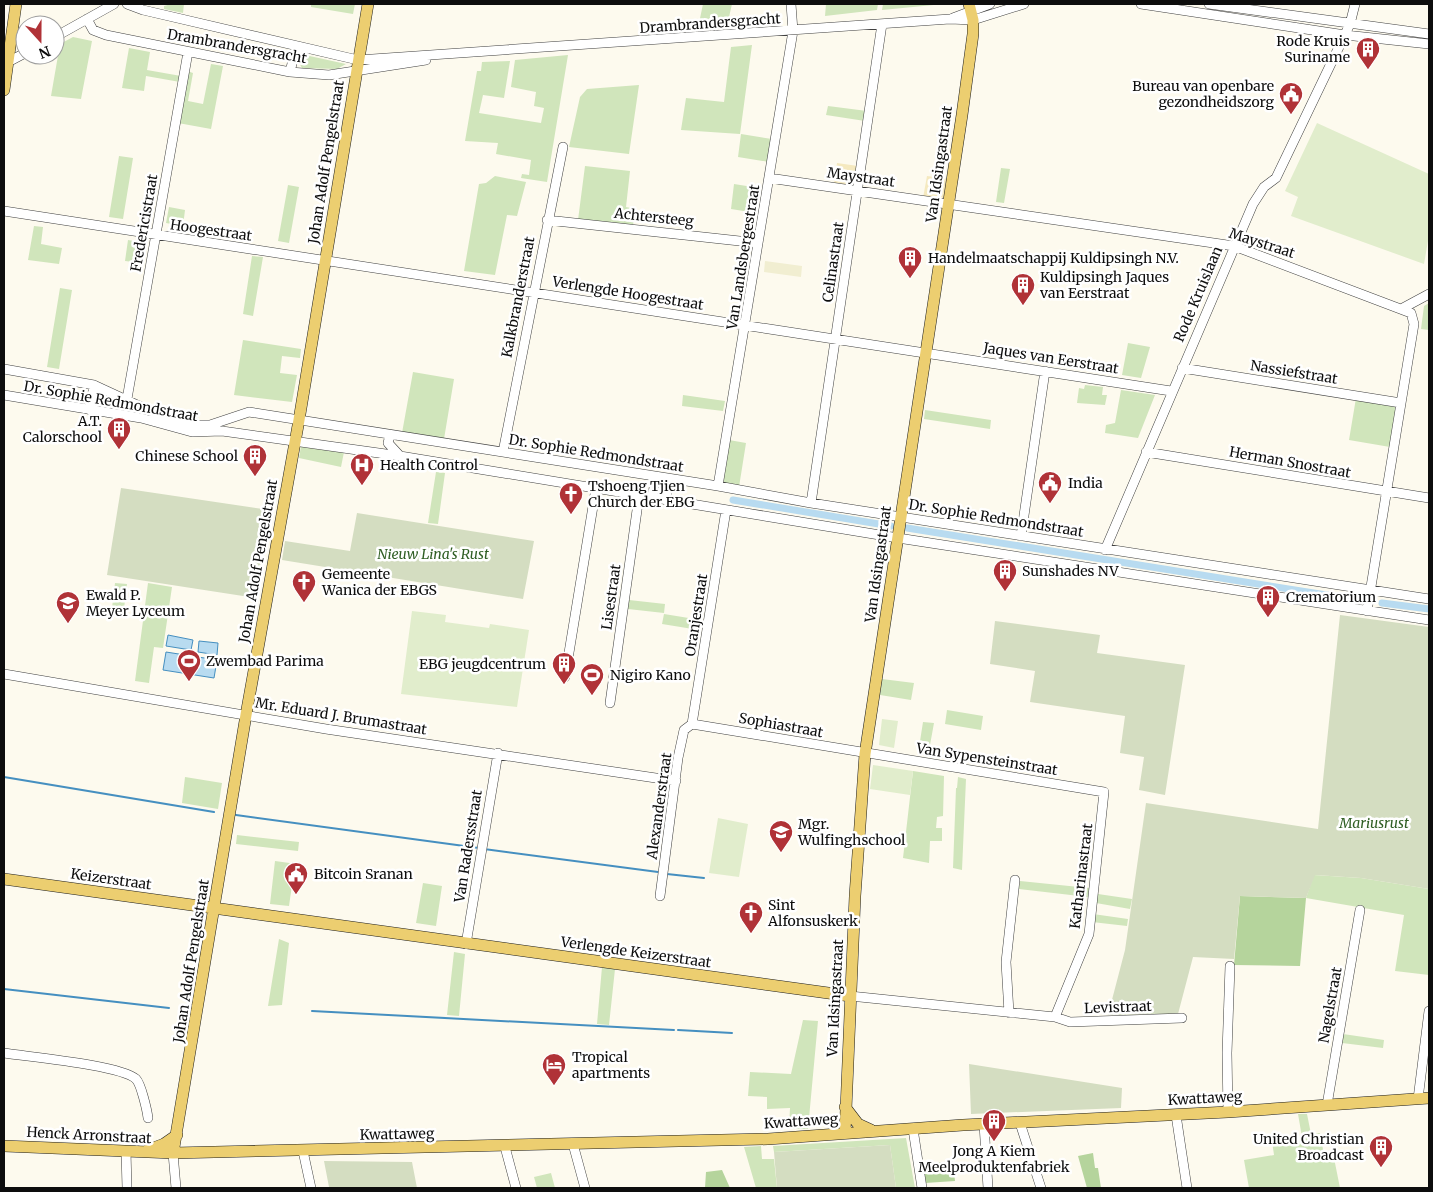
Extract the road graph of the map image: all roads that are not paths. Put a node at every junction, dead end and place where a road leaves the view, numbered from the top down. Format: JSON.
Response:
{"nodes":[{"id":1,"x":16,"y":4,"type":"edge"},
{"id":2,"x":114,"y":4,"type":"edge"},
{"id":3,"x":127,"y":4,"type":"edge"},
{"id":4,"x":368,"y":4,"type":"edge"},
{"id":5,"x":791,"y":4,"type":"edge"},
{"id":6,"x":990,"y":4,"type":"edge"},
{"id":7,"x":1024,"y":4,"type":"edge"},
{"id":8,"x":1141,"y":4,"type":"edge"},
{"id":9,"x":1209,"y":4,"type":"edge"},
{"id":10,"x":1355,"y":4,"type":"edge"},
{"id":11,"x":971,"y":12,"type":"edge"},
{"id":12,"x":87,"y":19,"type":"junction"},
{"id":13,"x":882,"y":24,"type":"junction"},
{"id":14,"x":1350,"y":24,"type":"junction"},
{"id":15,"x":65,"y":31,"type":"edge"},
{"id":16,"x":793,"y":31,"type":"junction"},
{"id":17,"x":1429,"y":34,"type":"edge"},
{"id":18,"x":1345,"y":35,"type":"junction"},
{"id":19,"x":1429,"y":44,"type":"edge"},
{"id":20,"x":296,"y":47,"type":"junction"},
{"id":21,"x":188,"y":52,"type":"junction"},
{"id":22,"x":6,"y":62,"type":"edge"},
{"id":23,"x":357,"y":65,"type":"junction"},
{"id":24,"x":290,"y":72,"type":"junction"},
{"id":25,"x":4,"y":90,"type":"edge"},
{"id":26,"x":563,"y":147,"type":"dead end"},
{"id":27,"x":769,"y":178,"type":"junction"},
{"id":28,"x":857,"y":190,"type":"junction"},
{"id":29,"x":949,"y":204,"type":"junction"},
{"id":30,"x":4,"y":212,"type":"edge"},
{"id":31,"x":547,"y":220,"type":"junction"},
{"id":32,"x":156,"y":236,"type":"junction"},
{"id":33,"x":758,"y":243,"type":"junction"},
{"id":34,"x":1234,"y":246,"type":"junction"},
{"id":35,"x":325,"y":260,"type":"junction"},
{"id":36,"x":533,"y":292,"type":"junction"},
{"id":37,"x":1429,"y":294,"type":"edge"},
{"id":38,"x":1403,"y":308,"type":"junction"},
{"id":39,"x":746,"y":326,"type":"junction"},
{"id":40,"x":835,"y":339,"type":"junction"},
{"id":41,"x":926,"y":353,"type":"junction"},
{"id":42,"x":1182,"y":368,"type":"junction"},
{"id":43,"x":4,"y":370,"type":"edge"},
{"id":44,"x":1045,"y":371,"type":"junction"},
{"id":45,"x":94,"y":385,"type":"junction"},
{"id":46,"x":1171,"y":391,"type":"junction"},
{"id":47,"x":4,"y":395,"type":"edge"},
{"id":48,"x":127,"y":399,"type":"junction"},
{"id":49,"x":1401,"y":403,"type":"junction"},
{"id":50,"x":90,"y":410,"type":"junction"},
{"id":51,"x":157,"y":418,"type":"junction"},
{"id":52,"x":299,"y":420,"type":"junction"},
{"id":53,"x":390,"y":435,"type":"junction"},
{"id":54,"x":294,"y":442,"type":"junction"},
{"id":55,"x":503,"y":452,"type":"junction"},
{"id":56,"x":1146,"y":452,"type":"junction"},
{"id":57,"x":400,"y":456,"type":"junction"},
{"id":58,"x":656,"y":477,"type":"junction"},
{"id":59,"x":669,"y":479,"type":"junction"},
{"id":60,"x":718,"y":486,"type":"junction"},
{"id":61,"x":596,"y":488,"type":"junction"},
{"id":62,"x":1387,"y":493,"type":"junction"},
{"id":63,"x":639,"y":496,"type":"junction"},
{"id":64,"x":652,"y":498,"type":"junction"},
{"id":65,"x":1429,"y":498,"type":"edge"},
{"id":66,"x":666,"y":500,"type":"junction"},
{"id":67,"x":811,"y":504,"type":"junction"},
{"id":68,"x":726,"y":510,"type":"junction"},
{"id":69,"x":900,"y":518,"type":"junction"},
{"id":70,"x":1021,"y":536,"type":"junction"},
{"id":71,"x":898,"y":538,"type":"junction"},
{"id":72,"x":1105,"y":550,"type":"junction"},
{"id":73,"x":1370,"y":590,"type":"junction"},
{"id":74,"x":1429,"y":599,"type":"edge"},
{"id":75,"x":1366,"y":611,"type":"junction"},
{"id":76,"x":1429,"y":620,"type":"edge"},
{"id":77,"x":4,"y":674,"type":"edge"},
{"id":78,"x":565,"y":677,"type":"dead end"},
{"id":79,"x":610,"y":703,"type":"dead end"},
{"id":80,"x":246,"y":715,"type":"junction"},
{"id":81,"x":692,"y":724,"type":"junction"},
{"id":82,"x":498,"y":753,"type":"junction"},
{"id":83,"x":865,"y":754,"type":"junction"},
{"id":84,"x":676,"y":781,"type":"junction"},
{"id":85,"x":1104,"y":792,"type":"joint"},
{"id":86,"x":4,"y":879,"type":"edge"},
{"id":87,"x":1015,"y":880,"type":"dead end"},
{"id":88,"x":660,"y":896,"type":"dead end"},
{"id":89,"x":214,"y":909,"type":"junction"},
{"id":90,"x":1360,"y":910,"type":"dead end"},
{"id":91,"x":466,"y":944,"type":"junction"},
{"id":92,"x":1230,"y":966,"type":"dead end"},
{"id":93,"x":850,"y":996,"type":"junction"},
{"id":94,"x":1429,"y":1011,"type":"edge"},
{"id":95,"x":1009,"y":1013,"type":"junction"},
{"id":96,"x":1055,"y":1017,"type":"junction"},
{"id":97,"x":1182,"y":1018,"type":"dead end"},
{"id":98,"x":4,"y":1053,"type":"edge"},
{"id":99,"x":1423,"y":1098,"type":"edge"},
{"id":100,"x":1327,"y":1105,"type":"junction"},
{"id":101,"x":845,"y":1107,"type":"junction"},
{"id":102,"x":1228,"y":1112,"type":"junction"},
{"id":103,"x":1176,"y":1115,"type":"junction"},
{"id":104,"x":148,"y":1118,"type":"dead end"},
{"id":105,"x":1020,"y":1123,"type":"junction"},
{"id":106,"x":984,"y":1124,"type":"junction"},
{"id":107,"x":912,"y":1129,"type":"junction"},
{"id":108,"x":879,"y":1132,"type":"junction"},
{"id":109,"x":845,"y":1133,"type":"junction"},
{"id":110,"x":177,"y":1135,"type":"junction"},
{"id":111,"x":573,"y":1144,"type":"junction"},
{"id":112,"x":4,"y":1146,"type":"edge"},
{"id":113,"x":505,"y":1146,"type":"junction"},
{"id":114,"x":126,"y":1151,"type":"junction"},
{"id":115,"x":140,"y":1152,"type":"junction"},
{"id":116,"x":303,"y":1152,"type":"junction"},
{"id":117,"x":173,"y":1153,"type":"junction"},
{"id":118,"x":127,"y":1188,"type":"edge"},
{"id":119,"x":176,"y":1188,"type":"edge"},
{"id":120,"x":311,"y":1188,"type":"edge"},
{"id":121,"x":516,"y":1188,"type":"edge"},
{"id":122,"x":585,"y":1188,"type":"edge"},
{"id":123,"x":922,"y":1188,"type":"edge"},
{"id":124,"x":988,"y":1188,"type":"edge"},
{"id":125,"x":1041,"y":1188,"type":"edge"},
{"id":126,"x":1187,"y":1188,"type":"edge"}],
"edges":[{"from":1,"to":22,"type":"main road"},
{"from":2,"to":12,"type":"street"},
{"from":3,"to":20,"type":"street","name":"Drambrandersgracht"},
{"from":4,"to":23,"type":"main road","name":"Johan Adolf Pengelstraat"},
{"from":5,"to":16,"type":"street","name":"Van Landsbergestraat"},
{"from":6,"to":11,"type":"street"},
{"from":7,"to":11,"type":"street"},
{"from":8,"to":18,"type":"street"},
{"from":9,"to":14,"type":"street"},
{"from":10,"to":14,"type":"street","name":"Rode Kruislaan"},
{"from":11,"to":13,"type":"street","name":"Drambrandersgracht"},
{"from":11,"to":29,"type":"main road","name":"Van Idsingastraat"},
{"from":12,"to":15,"type":"street"},
{"from":12,"to":21,"type":"street","name":"Drambrandersgracht"},
{"from":13,"to":16,"type":"street","name":"Drambrandersgracht"},
{"from":13,"to":28,"type":"street","name":"Celinastraat"},
{"from":14,"to":17,"type":"street"},
{"from":14,"to":18,"type":"street","name":"Rode Kruislaan"},
{"from":16,"to":23,"type":"street","name":"Drambrandersgracht"},
{"from":16,"to":27,"type":"street","name":"Van Landsbergestraat"},
{"from":18,"to":19,"type":"street"},
{"from":18,"to":34,"type":"street","name":"Rode Kruislaan"},
{"from":20,"to":23,"type":"street","name":"Drambrandersgracht"},
{"from":20,"to":24,"type":"street"},
{"from":21,"to":24,"type":"street","name":"Drambrandersgracht"},
{"from":21,"to":32,"type":"street","name":"Fredericistraat"},
{"from":22,"to":25,"type":"main road"},
{"from":23,"to":24,"type":"street","name":"Drambrandersgracht"},
{"from":23,"to":35,"type":"main road","name":"Johan Adolf Pengelstraat"},
{"from":26,"to":31,"type":"street","name":"Kalkbranderstraat"},
{"from":27,"to":28,"type":"street","name":"Maystraat"},
{"from":27,"to":33,"type":"street","name":"Van Landsbergestraat"},
{"from":28,"to":29,"type":"street","name":"Maystraat"},
{"from":28,"to":40,"type":"street","name":"Celinastraat"},
{"from":29,"to":34,"type":"street","name":"Maystraat"},
{"from":29,"to":41,"type":"main road","name":"Van Idsingastraat"},
{"from":30,"to":32,"type":"street","name":"Hoogestraat"},
{"from":31,"to":33,"type":"street","name":"Achtersteeg"},
{"from":31,"to":36,"type":"street","name":"Kalkbranderstraat"},
{"from":32,"to":35,"type":"street","name":"Hoogestraat"},
{"from":32,"to":48,"type":"street","name":"Fredericistraat"},
{"from":33,"to":39,"type":"street","name":"Van Landsbergestraat"},
{"from":34,"to":38,"type":"street","name":"Maystraat"},
{"from":34,"to":42,"type":"street","name":"Rode Kruislaan"},
{"from":35,"to":36,"type":"street","name":"Verlengde Hoogestraat"},
{"from":35,"to":52,"type":"main road","name":"Johan Adolf Pengelstraat"},
{"from":36,"to":39,"type":"street","name":"Verlengde Hoogestraat"},
{"from":36,"to":55,"type":"street","name":"Kalkbranderstraat"},
{"from":37,"to":38,"type":"street"},
{"from":38,"to":49,"type":"street"},
{"from":39,"to":40,"type":"street","name":"Verlengde Hoogestraat"},
{"from":39,"to":60,"type":"street","name":"Van Landsbergestraat"},
{"from":40,"to":41,"type":"street","name":"Verlengde Hoogestraat"},
{"from":40,"to":67,"type":"street","name":"Celinastraat"},
{"from":41,"to":44,"type":"street","name":"Jaques van Eerstraat"},
{"from":41,"to":69,"type":"main road","name":"Van Idsingastraat"},
{"from":42,"to":46,"type":"street","name":"Rode Kruislaan"},
{"from":42,"to":49,"type":"street","name":"Nassiefstraat"},
{"from":43,"to":45,"type":"street","name":"Dr. Sophie Redmondstraat"},
{"from":44,"to":46,"type":"street","name":"Jaques van Eerstraat"},
{"from":44,"to":70,"type":"street"},
{"from":45,"to":48,"type":"street","name":"Dr. Sophie Redmondstraat"},
{"from":45,"to":50,"type":"street"},
{"from":46,"to":56,"type":"street","name":"Rode Kruislaan"},
{"from":47,"to":50,"type":"street","name":"Dr. Sophie Redmondstraat"},
{"from":48,"to":51,"type":"street","name":"Dr. Sophie Redmondstraat"},
{"from":49,"to":62,"type":"street"},
{"from":50,"to":51,"type":"street","name":"Dr. Sophie Redmondstraat"},
{"from":51,"to":52,"type":"street","name":"Dr. Sophie Redmondstraat"},
{"from":51,"to":54,"type":"street","name":"Dr. Sophie Redmondstraat"},
{"from":52,"to":53,"type":"street","name":"Dr. Sophie Redmondstraat"},
{"from":52,"to":54,"type":"main road","name":"Johan Adolf Pengelstraat"},
{"from":53,"to":55,"type":"street","name":"Dr. Sophie Redmondstraat"},
{"from":53,"to":57,"type":"street"},
{"from":54,"to":57,"type":"street","name":"Dr. Sophie Redmondstraat"},
{"from":54,"to":80,"type":"main road","name":"Johan Adolf Pengelstraat"},
{"from":55,"to":58,"type":"street","name":"Dr. Sophie Redmondstraat"},
{"from":56,"to":62,"type":"street","name":"Herman Snostraat"},
{"from":56,"to":72,"type":"street","name":"Rode Kruislaan"},
{"from":57,"to":61,"type":"street","name":"Dr. Sophie Redmondstraat"},
{"from":58,"to":59,"type":"street","name":"Dr. Sophie Redmondstraat"},
{"from":58,"to":64,"type":"street"},
{"from":59,"to":60,"type":"street","name":"Dr. Sophie Redmondstraat"},
{"from":59,"to":66,"type":"street"},
{"from":60,"to":67,"type":"street","name":"Dr. Sophie Redmondstraat"},
{"from":61,"to":63,"type":"street","name":"Dr. Sophie Redmondstraat"},
{"from":61,"to":78,"type":"street"},
{"from":62,"to":65,"type":"street","name":"Herman Snostraat"},
{"from":62,"to":73,"type":"street"},
{"from":63,"to":64,"type":"street","name":"Dr. Sophie Redmondstraat"},
{"from":63,"to":79,"type":"street","name":"Lisestraat"},
{"from":64,"to":66,"type":"street","name":"Dr. Sophie Redmondstraat"},
{"from":66,"to":68,"type":"street","name":"Dr. Sophie Redmondstraat"},
{"from":67,"to":69,"type":"street","name":"Dr. Sophie Redmondstraat"},
{"from":68,"to":71,"type":"street","name":"Dr. Sophie Redmondstraat"},
{"from":68,"to":81,"type":"street","name":"Oranjestraat"},
{"from":69,"to":70,"type":"street","name":"Dr. Sophie Redmondstraat"},
{"from":69,"to":71,"type":"main road","name":"Van Idsingastraat"},
{"from":70,"to":72,"type":"street","name":"Dr. Sophie Redmondstraat"},
{"from":71,"to":75,"type":"street","name":"Dr. Sophie Redmondstraat"},
{"from":71,"to":83,"type":"main road","name":"Van Idsingastraat"},
{"from":72,"to":73,"type":"street","name":"Dr. Sophie Redmondstraat"},
{"from":73,"to":74,"type":"street","name":"Dr. Sophie Redmondstraat"},
{"from":73,"to":75,"type":"street"},
{"from":75,"to":76,"type":"street","name":"Dr. Sophie Redmondstraat"},
{"from":77,"to":80,"type":"street","name":"Mr. Eduard J. Brumastraat"},
{"from":80,"to":82,"type":"street","name":"Mr. Eduard J. Brumastraat"},
{"from":80,"to":89,"type":"main road","name":"Johan Adolf Pengelstraat"},
{"from":81,"to":83,"type":"street","name":"Sophiastraat"},
{"from":81,"to":84,"type":"street","name":"Alexanderstraat"},
{"from":82,"to":84,"type":"street","name":"Mr. Eduard J. Brumastraat"},
{"from":82,"to":91,"type":"street","name":"Van Radersstraat"},
{"from":83,"to":85,"type":"street","name":"Van Sypensteinstraat"},
{"from":83,"to":93,"type":"main road","name":"Van Idsingastraat"},
{"from":84,"to":88,"type":"street","name":"Alexanderstraat"},
{"from":85,"to":96,"type":"street","name":"Katharinastraat"},
{"from":86,"to":89,"type":"main road","name":"Keizerstraat"},
{"from":87,"to":95,"type":"street"},
{"from":89,"to":91,"type":"main road","name":"Verlengde Keizerstraat"},
{"from":89,"to":110,"type":"main road","name":"Johan Adolf Pengelstraat"},
{"from":90,"to":100,"type":"street","name":"Nagelstraat"},
{"from":91,"to":93,"type":"main road","name":"Verlengde Keizerstraat"},
{"from":92,"to":102,"type":"street"},
{"from":93,"to":95,"type":"street","name":"Verlengde Keizerstraat"},
{"from":93,"to":101,"type":"main road","name":"Van Idsingastraat"},
{"from":94,"to":99,"type":"street"},
{"from":95,"to":96,"type":"street","name":"Verlengde Keizerstraat"},
{"from":96,"to":97,"type":"street","name":"Levistraat"},
{"from":98,"to":104,"type":"street"},
{"from":99,"to":100,"type":"main road","name":"Kwattaweg"},
{"from":100,"to":102,"type":"main road","name":"Kwattaweg"},
{"from":101,"to":108,"type":"main road"},
{"from":101,"to":109,"type":"main road","name":"Van Idsingastraat"},
{"from":102,"to":103,"type":"main road","name":"Kwattaweg"},
{"from":103,"to":105,"type":"main road","name":"Kwattaweg"},
{"from":103,"to":126,"type":"street"},
{"from":105,"to":106,"type":"main road","name":"Kwattaweg"},
{"from":105,"to":125,"type":"street"},
{"from":106,"to":107,"type":"main road","name":"Kwattaweg"},
{"from":106,"to":124,"type":"street"},
{"from":107,"to":108,"type":"main road","name":"Kwattaweg"},
{"from":107,"to":123,"type":"street"},
{"from":108,"to":109,"type":"main road","name":"Kwattaweg"},
{"from":109,"to":111,"type":"main road","name":"Kwattaweg"},
{"from":110,"to":115,"type":"main road"},
{"from":110,"to":117,"type":"main road","name":"Johan Adolf Pengelstraat"},
{"from":111,"to":113,"type":"main road","name":"Kwattaweg"},
{"from":111,"to":122,"type":"street"},
{"from":112,"to":114,"type":"main road","name":"Henck Arronstraat"},
{"from":113,"to":116,"type":"main road","name":"Kwattaweg"},
{"from":113,"to":121,"type":"street"},
{"from":114,"to":115,"type":"main road","name":"Henck Arronstraat"},
{"from":114,"to":118,"type":"street"},
{"from":115,"to":117,"type":"main road","name":"Henck Arronstraat"},
{"from":116,"to":117,"type":"main road","name":"Kwattaweg"},
{"from":116,"to":120,"type":"street"},
{"from":117,"to":119,"type":"street"}]}
